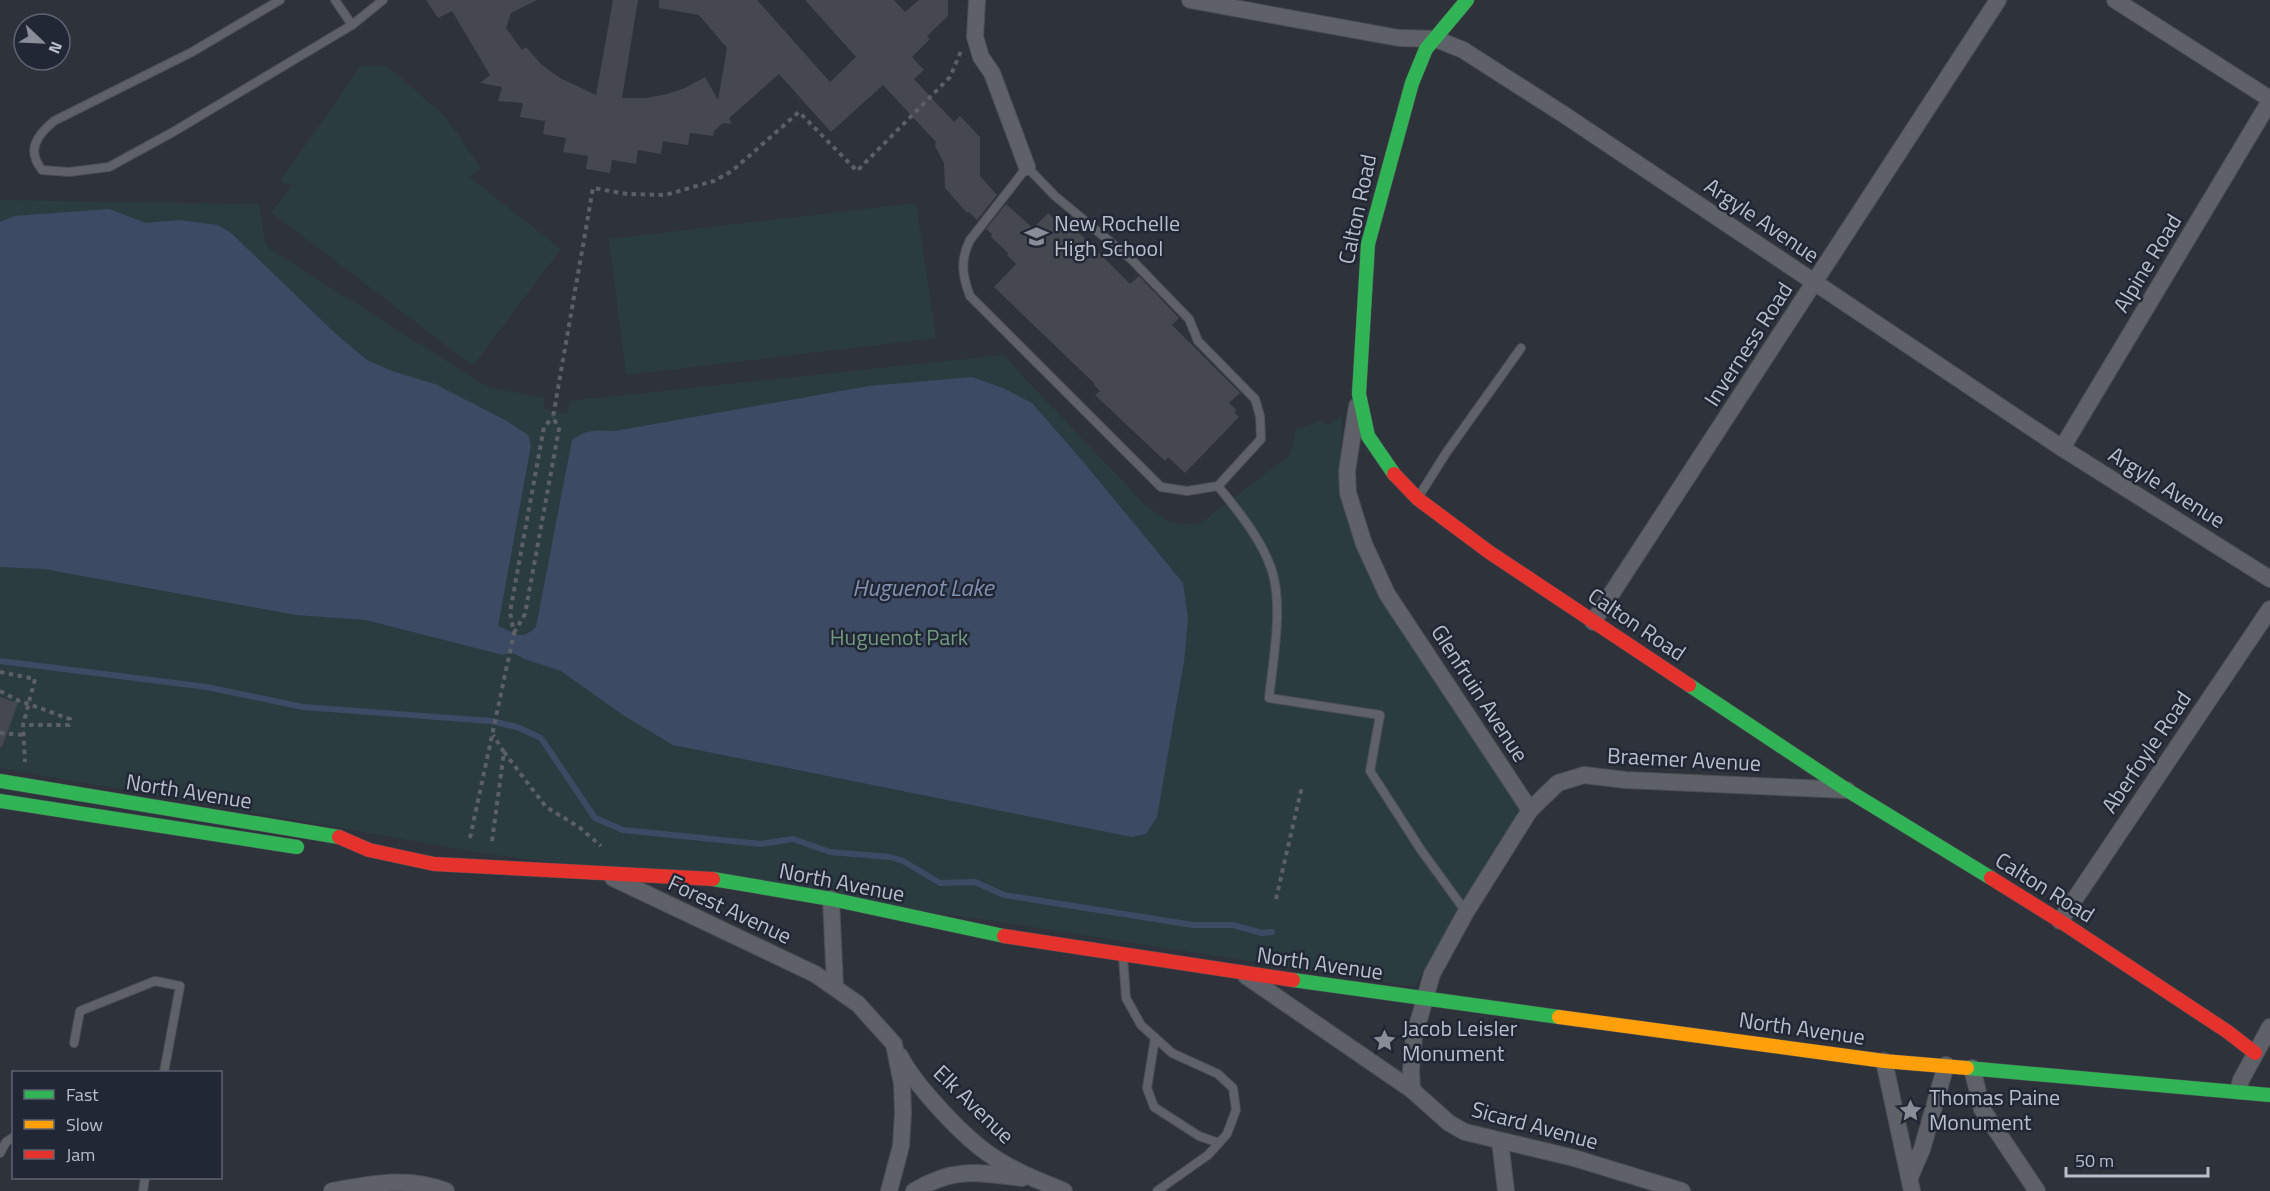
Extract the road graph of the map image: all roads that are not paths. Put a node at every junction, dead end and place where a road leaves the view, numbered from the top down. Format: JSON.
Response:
{"nodes":[{"id":1,"x":280,"y":0,"type":"edge"},
{"id":2,"x":335,"y":0,"type":"edge"},
{"id":3,"x":383,"y":0,"type":"edge"},
{"id":4,"x":977,"y":0,"type":"edge"},
{"id":5,"x":1190,"y":0,"type":"edge"},
{"id":6,"x":1467,"y":0,"type":"edge"},
{"id":7,"x":1998,"y":0,"type":"edge"},
{"id":8,"x":2115,"y":0,"type":"edge"},
{"id":9,"x":352,"y":25,"type":"junction"},
{"id":10,"x":1437,"y":39,"type":"junction"},
{"id":11,"x":2270,"y":100,"type":"edge"},
{"id":12,"x":1027,"y":167,"type":"junction"},
{"id":13,"x":1815,"y":283,"type":"junction"},
{"id":14,"x":1521,"y":348,"type":"dead end"},
{"id":15,"x":1359,"y":394,"type":"junction"},
{"id":16,"x":2062,"y":448,"type":"junction"},
{"id":17,"x":1218,"y":486,"type":"junction"},
{"id":18,"x":1418,"y":499,"type":"junction"},
{"id":19,"x":2270,"y":579,"type":"edge"},
{"id":20,"x":2270,"y":609,"type":"edge"},
{"id":21,"x":1593,"y":622,"type":"junction"},
{"id":22,"x":0,"y":781,"type":"edge"},
{"id":23,"x":1847,"y":790,"type":"junction"},
{"id":24,"x":0,"y":801,"type":"edge"},
{"id":25,"x":1530,"y":810,"type":"junction"},
{"id":26,"x":313,"y":850,"type":"dead end"},
{"id":27,"x":369,"y":850,"type":"junction"},
{"id":28,"x":347,"y":853,"type":"dead end"},
{"id":29,"x":604,"y":874,"type":"junction"},
{"id":30,"x":831,"y":899,"type":"junction"},
{"id":31,"x":1466,"y":912,"type":"junction"},
{"id":32,"x":2060,"y":921,"type":"junction"},
{"id":33,"x":1123,"y":953,"type":"junction"},
{"id":34,"x":1241,"y":973,"type":"junction"},
{"id":35,"x":835,"y":987,"type":"junction"},
{"id":36,"x":1424,"y":998,"type":"junction"},
{"id":37,"x":2270,"y":1027,"type":"edge"},
{"id":38,"x":1155,"y":1038,"type":"junction"},
{"id":39,"x":74,"y":1043,"type":"dead end"},
{"id":40,"x":894,"y":1044,"type":"junction"},
{"id":41,"x":2255,"y":1053,"type":"junction"},
{"id":42,"x":1884,"y":1060,"type":"junction"},
{"id":43,"x":1946,"y":1065,"type":"junction"},
{"id":44,"x":1972,"y":1068,"type":"junction"},
{"id":45,"x":164,"y":1071,"type":"edge"},
{"id":46,"x":1412,"y":1090,"type":"junction"},
{"id":47,"x":2238,"y":1091,"type":"junction"},
{"id":48,"x":2270,"y":1095,"type":"edge"},
{"id":49,"x":12,"y":1138,"type":"edge"},
{"id":50,"x":1500,"y":1141,"type":"junction"},
{"id":51,"x":1218,"y":1143,"type":"junction"},
{"id":52,"x":0,"y":1153,"type":"edge"},
{"id":53,"x":1038,"y":1181,"type":"junction"},
{"id":54,"x":1911,"y":1184,"type":"edge"},
{"id":55,"x":332,"y":1191,"type":"edge"},
{"id":56,"x":446,"y":1191,"type":"edge"},
{"id":57,"x":889,"y":1191,"type":"edge"},
{"id":58,"x":914,"y":1191,"type":"edge"},
{"id":59,"x":1064,"y":1191,"type":"edge"},
{"id":60,"x":1156,"y":1191,"type":"edge"},
{"id":61,"x":1506,"y":1191,"type":"edge"},
{"id":62,"x":1682,"y":1191,"type":"edge"},
{"id":63,"x":2037,"y":1191,"type":"edge"}],
"edges":[{"from":1,"to":9,"type":"lane"},
{"from":2,"to":9,"type":"lane"},
{"from":3,"to":9,"type":"lane"},
{"from":4,"to":12,"type":"street"},
{"from":5,"to":10,"type":"street","name":"Argyle Avenue"},
{"from":6,"to":10,"type":"main road","name":"Calton Road"},
{"from":7,"to":13,"type":"street","name":"Inverness Road"},
{"from":8,"to":11,"type":"street"},
{"from":10,"to":13,"type":"street","name":"Argyle Avenue"},
{"from":10,"to":15,"type":"main road","name":"Calton Road"},
{"from":11,"to":16,"type":"street","name":"Alpine Road"},
{"from":12,"to":17,"type":"lane"},
{"from":12,"to":17,"type":"lane"},
{"from":13,"to":16,"type":"street","name":"Argyle Avenue"},
{"from":13,"to":21,"type":"street","name":"Inverness Road"},
{"from":14,"to":18,"type":"lane"},
{"from":15,"to":18,"type":"main road","name":"Calton Road"},
{"from":15,"to":25,"type":"street","name":"Glenfruin Avenue"},
{"from":16,"to":19,"type":"street","name":"Argyle Avenue"},
{"from":17,"to":31,"type":"lane"},
{"from":18,"to":21,"type":"main road","name":"Calton Road"},
{"from":20,"to":32,"type":"street","name":"Aberfoyle Road"},
{"from":21,"to":23,"type":"main road","name":"Calton Road"},
{"from":22,"to":27,"type":"main road","name":"North Avenue"},
{"from":23,"to":25,"type":"street","name":"Braemer Avenue"},
{"from":23,"to":32,"type":"main road","name":"Calton Road"},
{"from":24,"to":26,"type":"main road","name":"North Avenue"},
{"from":25,"to":31,"type":"street"},
{"from":27,"to":28,"type":"main road","name":"North Avenue"},
{"from":27,"to":29,"type":"main road","name":"North Avenue"},
{"from":29,"to":30,"type":"main road","name":"North Avenue"},
{"from":29,"to":35,"type":"street","name":"Forest Avenue"},
{"from":30,"to":33,"type":"main road","name":"North Avenue"},
{"from":30,"to":35,"type":"street"},
{"from":31,"to":36,"type":"street"},
{"from":32,"to":41,"type":"main road","name":"Calton Road"},
{"from":33,"to":34,"type":"main road","name":"North Avenue"},
{"from":33,"to":38,"type":"lane"},
{"from":34,"to":36,"type":"main road","name":"North Avenue"},
{"from":34,"to":46,"type":"street","name":"Sicard Avenue"},
{"from":35,"to":40,"type":"street","name":"Forest Avenue"},
{"from":36,"to":42,"type":"main road","name":"North Avenue"},
{"from":36,"to":46,"type":"street"},
{"from":37,"to":41,"type":"street"},
{"from":38,"to":51,"type":"lane"},
{"from":38,"to":51,"type":"lane"},
{"from":39,"to":45,"type":"lane"},
{"from":40,"to":53,"type":"street","name":"Elk Avenue"},
{"from":40,"to":57,"type":"street"},
{"from":41,"to":47,"type":"street"},
{"from":42,"to":43,"type":"main road","name":"North Avenue"},
{"from":42,"to":54,"type":"street"},
{"from":43,"to":44,"type":"main road","name":"North Avenue"},
{"from":43,"to":54,"type":"street"},
{"from":44,"to":47,"type":"main road","name":"North Avenue"},
{"from":44,"to":63,"type":"street"},
{"from":46,"to":50,"type":"street","name":"Sicard Avenue"},
{"from":47,"to":48,"type":"main road","name":"North Avenue"},
{"from":49,"to":52,"type":"lane"},
{"from":50,"to":61,"type":"street"},
{"from":50,"to":62,"type":"street","name":"Sicard Avenue"},
{"from":51,"to":60,"type":"lane"},
{"from":53,"to":58,"type":"street","name":"Elk Avenue"},
{"from":53,"to":59,"type":"street","name":"Elk Avenue"},
{"from":55,"to":56,"type":"street"}]}
